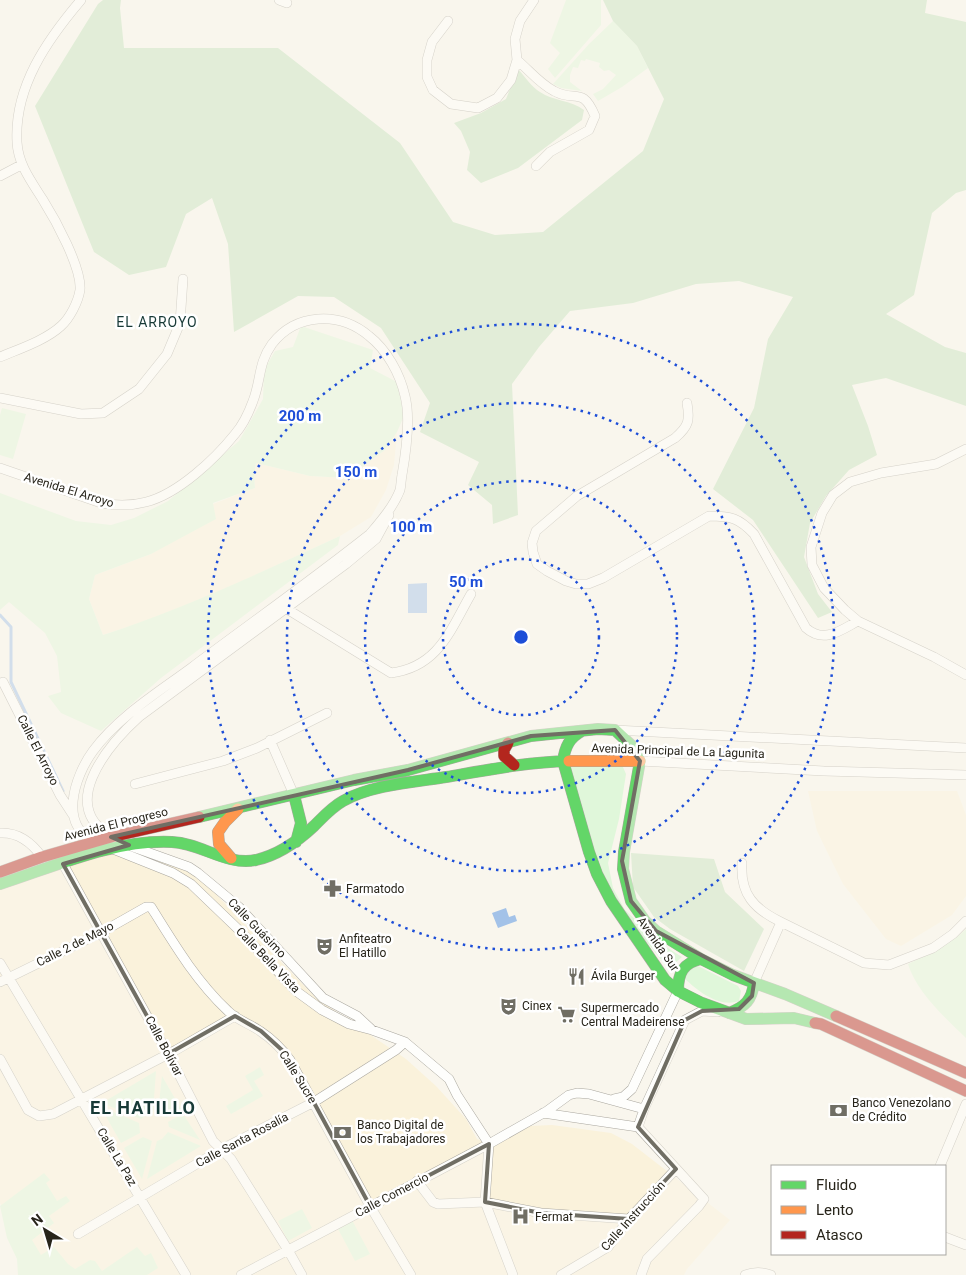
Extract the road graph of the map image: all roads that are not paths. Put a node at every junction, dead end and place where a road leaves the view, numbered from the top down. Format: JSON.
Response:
{"nodes":[{"id":1,"x":81,"y":0,"type":"edge"},
{"id":2,"x":534,"y":0,"type":"edge"},
{"id":3,"x":448,"y":21,"type":"dead end"},
{"id":4,"x":517,"y":60,"type":"junction"},
{"id":5,"x":21,"y":165,"type":"junction"},
{"id":6,"x":536,"y":166,"type":"dead end"},
{"id":7,"x":0,"y":176,"type":"edge"},
{"id":8,"x":183,"y":279,"type":"dead end"},
{"id":9,"x":0,"y":357,"type":"edge"},
{"id":10,"x":0,"y":398,"type":"edge"},
{"id":11,"x":687,"y":403,"type":"dead end"},
{"id":12,"x":966,"y":449,"type":"edge"},
{"id":13,"x":0,"y":468,"type":"edge"},
{"id":14,"x":471,"y":594,"type":"dead end"},
{"id":15,"x":282,"y":606,"type":"junction"},
{"id":16,"x":858,"y":620,"type":"junction"},
{"id":17,"x":966,"y":675,"type":"edge"},
{"id":18,"x":3,"y":682,"type":"dead end"},
{"id":19,"x":327,"y":713,"type":"dead end"},
{"id":20,"x":615,"y":730,"type":"junction"},
{"id":21,"x":582,"y":731,"type":"junction"},
{"id":22,"x":270,"y":740,"type":"junction"},
{"id":23,"x":508,"y":742,"type":"junction"},
{"id":24,"x":966,"y":748,"type":"edge"},
{"id":25,"x":563,"y":761,"type":"junction"},
{"id":26,"x":640,"y":761,"type":"junction"},
{"id":27,"x":537,"y":763,"type":"junction"},
{"id":28,"x":514,"y":765,"type":"junction"},
{"id":29,"x":966,"y":775,"type":"edge"},
{"id":30,"x":568,"y":782,"type":"junction"},
{"id":31,"x":135,"y":784,"type":"dead end"},
{"id":32,"x":294,"y":795,"type":"junction"},
{"id":33,"x":240,"y":808,"type":"junction"},
{"id":34,"x":74,"y":817,"type":"junction"},
{"id":35,"x":0,"y":833,"type":"edge"},
{"id":36,"x":111,"y":837,"type":"junction"},
{"id":37,"x":94,"y":841,"type":"junction"},
{"id":38,"x":296,"y":842,"type":"junction"},
{"id":39,"x":128,"y":845,"type":"junction"},
{"id":40,"x":113,"y":850,"type":"junction"},
{"id":41,"x":42,"y":857,"type":"junction"},
{"id":42,"x":233,"y":860,"type":"junction"},
{"id":43,"x":742,"y":863,"type":"dead end"},
{"id":44,"x":63,"y":864,"type":"junction"},
{"id":45,"x":0,"y":872,"type":"edge"},
{"id":46,"x":0,"y":884,"type":"edge"},
{"id":47,"x":151,"y":907,"type":"joint"},
{"id":48,"x":966,"y":921,"type":"edge"},
{"id":49,"x":781,"y":922,"type":"junction"},
{"id":50,"x":102,"y":932,"type":"junction"},
{"id":51,"x":701,"y":958,"type":"junction"},
{"id":52,"x":0,"y":962,"type":"edge"},
{"id":53,"x":4,"y":980,"type":"edge"},
{"id":54,"x":754,"y":983,"type":"junction"},
{"id":55,"x":678,"y":991,"type":"junction"},
{"id":56,"x":729,"y":1013,"type":"junction"},
{"id":57,"x":235,"y":1016,"type":"junction"},
{"id":58,"x":372,"y":1030,"type":"junction"},
{"id":59,"x":405,"y":1042,"type":"junction"},
{"id":60,"x":168,"y":1054,"type":"junction"},
{"id":61,"x":0,"y":1059,"type":"edge"},
{"id":62,"x":966,"y":1073,"type":"edge"},
{"id":63,"x":966,"y":1092,"type":"edge"},
{"id":64,"x":82,"y":1099,"type":"junction"},
{"id":65,"x":610,"y":1099,"type":"junction"},
{"id":66,"x":314,"y":1102,"type":"junction"},
{"id":67,"x":966,"y":1104,"type":"edge"},
{"id":68,"x":644,"y":1109,"type":"junction"},
{"id":69,"x":543,"y":1114,"type":"junction"},
{"id":70,"x":638,"y":1127,"type":"junction"},
{"id":71,"x":489,"y":1144,"type":"junction"},
{"id":72,"x":222,"y":1149,"type":"junction"},
{"id":73,"x":940,"y":1165,"type":"edge"},
{"id":74,"x":676,"y":1169,"type":"junction"},
{"id":75,"x":418,"y":1181,"type":"junction"},
{"id":76,"x":140,"y":1198,"type":"junction"},
{"id":77,"x":486,"y":1202,"type":"junction"},
{"id":78,"x":370,"y":1206,"type":"junction"},
{"id":79,"x":629,"y":1219,"type":"junction"},
{"id":80,"x":78,"y":1234,"type":"dead end"},
{"id":81,"x":946,"y":1237,"type":"edge"},
{"id":82,"x":966,"y":1246,"type":"edge"},
{"id":83,"x":288,"y":1250,"type":"junction"},
{"id":84,"x":186,"y":1275,"type":"edge"},
{"id":85,"x":241,"y":1275,"type":"edge"},
{"id":86,"x":302,"y":1275,"type":"edge"},
{"id":87,"x":411,"y":1275,"type":"edge"},
{"id":88,"x":514,"y":1275,"type":"edge"},
{"id":89,"x":561,"y":1275,"type":"edge"},
{"id":90,"x":641,"y":1275,"type":"edge"},
{"id":91,"x":745,"y":1275,"type":"edge"},
{"id":92,"x":771,"y":1275,"type":"edge"}],
"edges":[{"from":1,"to":5,"type":"street"},
{"from":2,"to":4,"type":"street"},
{"from":3,"to":4,"type":"street"},
{"from":4,"to":6,"type":"street"},
{"from":5,"to":7,"type":"street"},
{"from":5,"to":9,"type":"street"},
{"from":8,"to":10,"type":"street"},
{"from":11,"to":16,"type":"street"},
{"from":12,"to":16,"type":"street"},
{"from":13,"to":15,"type":"street","name":"Avenida El Arroyo"},
{"from":14,"to":15,"type":"street"},
{"from":15,"to":34,"type":"street","name":"Avenida El Arroyo"},
{"from":15,"to":36,"type":"street","name":"Avenida El Arroyo"},
{"from":16,"to":17,"type":"street"},
{"from":18,"to":34,"type":"street","name":"Calle El Arroyo"},
{"from":19,"to":22,"type":"street"},
{"from":20,"to":21,"type":"street","name":"Avenida Principal de La Lagunita"},
{"from":20,"to":24,"type":"street","name":"Avenida Principal de La Lagunita"},
{"from":20,"to":26,"type":"street"},
{"from":21,"to":23,"type":"street","name":"Avenida Principal de La Lagunita"},
{"from":21,"to":25,"type":"street"},
{"from":22,"to":31,"type":"street"},
{"from":22,"to":32,"type":"street"},
{"from":23,"to":28,"type":"street"},
{"from":23,"to":32,"type":"street","name":"Avenida Principal de La Lagunita"},
{"from":25,"to":26,"type":"street","name":"Avenida Principal de La Lagunita"},
{"from":25,"to":27,"type":"street","name":"Avenida Principal de La Lagunita"},
{"from":25,"to":30,"type":"street","name":"Avenida Sur"},
{"from":26,"to":29,"type":"street","name":"Avenida Principal de La Lagunita"},
{"from":26,"to":51,"type":"street","name":"Avenida Sur"},
{"from":27,"to":28,"type":"street","name":"Avenida Principal de La Lagunita"},
{"from":27,"to":30,"type":"street"},
{"from":28,"to":38,"type":"street","name":"Avenida Principal de La Lagunita"},
{"from":30,"to":55,"type":"street","name":"Avenida Sur"},
{"from":32,"to":33,"type":"street","name":"Avenida Principal de La Lagunita"},
{"from":32,"to":38,"type":"street"},
{"from":33,"to":36,"type":"street","name":"Avenida El Progreso"},
{"from":33,"to":42,"type":"street"},
{"from":34,"to":37,"type":"street"},
{"from":35,"to":41,"type":"street"},
{"from":36,"to":37,"type":"street","name":"Avenida El Progreso"},
{"from":36,"to":39,"type":"street","name":"Avenida El Arroyo"},
{"from":37,"to":40,"type":"street"},
{"from":37,"to":41,"type":"street","name":"Avenida El Progreso"},
{"from":38,"to":42,"type":"street","name":"Avenida Principal de La Lagunita"},
{"from":39,"to":40,"type":"street","name":"Avenida El Progreso"},
{"from":39,"to":42,"type":"street","name":"Avenida El Progreso"},
{"from":39,"to":58,"type":"street","name":"Calle Guásimo"},
{"from":40,"to":44,"type":"street","name":"Avenida El Progreso"},
{"from":40,"to":58,"type":"street","name":"Calle Bella Vista"},
{"from":41,"to":45,"type":"street","name":"Avenida El Progreso"},
{"from":43,"to":49,"type":"street"},
{"from":44,"to":46,"type":"street","name":"Avenida El Progreso"},
{"from":44,"to":50,"type":"street","name":"Calle Bolívar"},
{"from":47,"to":50,"type":"street","name":"Calle 2 de Mayo"},
{"from":47,"to":57,"type":"street","name":"Calle Sucre"},
{"from":48,"to":49,"type":"street"},
{"from":49,"to":54,"type":"street"},
{"from":50,"to":53,"type":"street","name":"Calle 2 de Mayo"},
{"from":50,"to":60,"type":"street","name":"Calle Bolívar"},
{"from":51,"to":54,"type":"street","name":"Avenida Sur"},
{"from":51,"to":55,"type":"street"},
{"from":52,"to":53,"type":"street","name":"Calle La Paz"},
{"from":53,"to":64,"type":"street","name":"Calle La Paz"},
{"from":54,"to":56,"type":"street"},
{"from":54,"to":62,"type":"street","name":"Avenida Sur"},
{"from":55,"to":56,"type":"street","name":"Avenida Sur"},
{"from":55,"to":65,"type":"street"},
{"from":56,"to":63,"type":"street","name":"Avenida Sur"},
{"from":56,"to":68,"type":"street"},
{"from":57,"to":60,"type":"street"},
{"from":57,"to":66,"type":"street","name":"Calle Sucre"},
{"from":58,"to":59,"type":"street","name":"Calle Bella Vista"},
{"from":59,"to":66,"type":"street","name":"Calle Santa Rosalía"},
{"from":59,"to":71,"type":"street","name":"Calle Bella Vista"},
{"from":60,"to":64,"type":"street"},
{"from":60,"to":72,"type":"street","name":"Calle Bolívar"},
{"from":61,"to":64,"type":"street"},
{"from":64,"to":76,"type":"street","name":"Calle La Paz"},
{"from":65,"to":68,"type":"street","name":"Calle Comercio"},
{"from":65,"to":69,"type":"street","name":"Calle Comercio"},
{"from":66,"to":72,"type":"street","name":"Calle Santa Rosalía"},
{"from":66,"to":78,"type":"street","name":"Calle Sucre"},
{"from":67,"to":73,"type":"street"},
{"from":68,"to":70,"type":"street"},
{"from":69,"to":70,"type":"street"},
{"from":69,"to":71,"type":"street","name":"Calle Comercio"},
{"from":70,"to":74,"type":"street"},
{"from":71,"to":75,"type":"street","name":"Calle Comercio"},
{"from":71,"to":77,"type":"street"},
{"from":72,"to":76,"type":"street","name":"Calle Santa Rosalía"},
{"from":72,"to":83,"type":"street","name":"Calle Bolívar"},
{"from":74,"to":79,"type":"street","name":"Calle Instrucción"},
{"from":74,"to":90,"type":"street"},
{"from":75,"to":77,"type":"street"},
{"from":75,"to":78,"type":"street","name":"Calle Comercio"},
{"from":76,"to":80,"type":"street","name":"Calle Santa Rosalía"},
{"from":76,"to":84,"type":"street","name":"Calle La Paz"},
{"from":77,"to":79,"type":"street"},
{"from":77,"to":88,"type":"street"},
{"from":78,"to":83,"type":"street","name":"Calle Comercio"},
{"from":78,"to":87,"type":"street","name":"Calle Sucre"},
{"from":79,"to":89,"type":"street","name":"Calle Instrucción"},
{"from":81,"to":82,"type":"street"},
{"from":83,"to":85,"type":"street","name":"Calle Comercio"},
{"from":83,"to":86,"type":"street","name":"Calle Bolívar"},
{"from":91,"to":92,"type":"street"}]}
